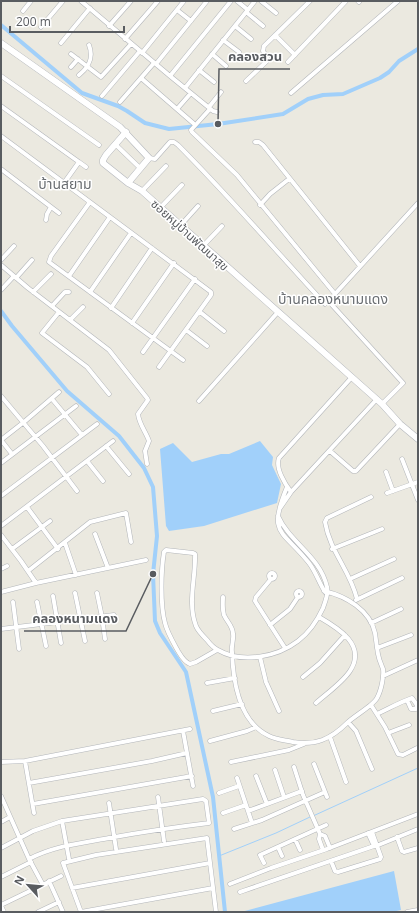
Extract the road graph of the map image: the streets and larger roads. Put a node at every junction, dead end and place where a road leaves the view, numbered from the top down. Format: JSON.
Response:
{"nodes":[{"id":1,"x":31,"y":1,"type":"edge"},
{"id":2,"x":63,"y":1,"type":"edge"},
{"id":3,"x":81,"y":1,"type":"edge"},
{"id":4,"x":132,"y":1,"type":"edge"},
{"id":5,"x":158,"y":1,"type":"edge"},
{"id":6,"x":184,"y":1,"type":"edge"},
{"id":7,"x":207,"y":1,"type":"edge"},
{"id":8,"x":230,"y":1,"type":"edge"},
{"id":9,"x":237,"y":1,"type":"edge"},
{"id":10,"x":255,"y":1,"type":"edge"},
{"id":11,"x":261,"y":1,"type":"edge"},
{"id":12,"x":310,"y":1,"type":"edge"},
{"id":13,"x":346,"y":1,"type":"edge"},
{"id":14,"x":398,"y":1,"type":"edge"},
{"id":15,"x":90,"y":8,"type":"junction"},
{"id":16,"x":177,"y":10,"type":"junction"},
{"id":17,"x":23,"y":11,"type":"dead end"},
{"id":18,"x":247,"y":11,"type":"junction"},
{"id":19,"x":276,"y":13,"type":"dead end"},
{"id":20,"x":191,"y":21,"type":"junction"},
{"id":21,"x":109,"y":26,"type":"junction"},
{"id":22,"x":235,"y":26,"type":"junction"},
{"id":23,"x":263,"y":26,"type":"dead end"},
{"id":24,"x":41,"y":27,"type":"dead end"},
{"id":25,"x":275,"y":35,"type":"junction"},
{"id":26,"x":125,"y":39,"type":"junction"},
{"id":27,"x":223,"y":40,"type":"junction"},
{"id":28,"x":251,"y":40,"type":"dead end"},
{"id":29,"x":1,"y":43,"type":"edge"},
{"id":30,"x":61,"y":43,"type":"dead end"},
{"id":31,"x":131,"y":44,"type":"junction"},
{"id":32,"x":89,"y":45,"type":"dead end"},
{"id":33,"x":141,"y":52,"type":"junction"},
{"id":34,"x":239,"y":52,"type":"dead end"},
{"id":35,"x":71,"y":54,"type":"dead end"},
{"id":36,"x":212,"y":54,"type":"junction"},
{"id":37,"x":295,"y":55,"type":"junction"},
{"id":38,"x":78,"y":59,"type":"junction"},
{"id":39,"x":288,"y":62,"type":"dead end"},
{"id":40,"x":155,"y":64,"type":"junction"},
{"id":41,"x":226,"y":66,"type":"dead end"},
{"id":42,"x":71,"y":67,"type":"dead end"},
{"id":43,"x":88,"y":67,"type":"junction"},
{"id":44,"x":199,"y":70,"type":"junction"},
{"id":45,"x":79,"y":75,"type":"dead end"},
{"id":46,"x":1,"y":76,"type":"edge"},
{"id":47,"x":170,"y":76,"type":"junction"},
{"id":48,"x":141,"y":78,"type":"junction"},
{"id":49,"x":246,"y":81,"type":"dead end"},
{"id":50,"x":214,"y":82,"type":"dead end"},
{"id":51,"x":185,"y":88,"type":"junction"},
{"id":52,"x":221,"y":92,"type":"dead end"},
{"id":53,"x":190,"y":93,"type":"junction"},
{"id":54,"x":291,"y":93,"type":"dead end"},
{"id":55,"x":102,"y":96,"type":"dead end"},
{"id":56,"x":120,"y":102,"type":"dead end"},
{"id":57,"x":1,"y":106,"type":"edge"},
{"id":58,"x":210,"y":108,"type":"junction"},
{"id":59,"x":177,"y":109,"type":"junction"},
{"id":60,"x":217,"y":112,"type":"dead end"},
{"id":61,"x":193,"y":123,"type":"dead end"},
{"id":62,"x":126,"y":132,"type":"junction"},
{"id":63,"x":1,"y":136,"type":"edge"},
{"id":64,"x":255,"y":142,"type":"dead end"},
{"id":65,"x":115,"y":144,"type":"junction"},
{"id":66,"x":99,"y":145,"type":"dead end"},
{"id":67,"x":149,"y":158,"type":"junction"},
{"id":68,"x":79,"y":162,"type":"junction"},
{"id":69,"x":166,"y":166,"type":"dead end"},
{"id":70,"x":86,"y":167,"type":"dead end"},
{"id":71,"x":140,"y":168,"type":"junction"},
{"id":72,"x":1,"y":169,"type":"edge"},
{"id":73,"x":290,"y":180,"type":"junction"},
{"id":74,"x":64,"y":183,"type":"junction"},
{"id":75,"x":128,"y":183,"type":"junction"},
{"id":76,"x":182,"y":185,"type":"dead end"},
{"id":77,"x":142,"y":191,"type":"junction"},
{"id":78,"x":90,"y":202,"type":"junction"},
{"id":79,"x":418,"y":203,"type":"edge"},
{"id":80,"x":260,"y":205,"type":"junction"},
{"id":81,"x":198,"y":206,"type":"dead end"},
{"id":82,"x":51,"y":207,"type":"junction"},
{"id":83,"x":161,"y":208,"type":"junction"},
{"id":84,"x":59,"y":213,"type":"dead end"},
{"id":85,"x":110,"y":217,"type":"junction"},
{"id":86,"x":46,"y":220,"type":"dead end"},
{"id":87,"x":180,"y":225,"type":"junction"},
{"id":88,"x":222,"y":226,"type":"dead end"},
{"id":89,"x":132,"y":233,"type":"junction"},
{"id":90,"x":14,"y":246,"type":"dead end"},
{"id":91,"x":203,"y":246,"type":"junction"},
{"id":92,"x":152,"y":248,"type":"junction"},
{"id":93,"x":1,"y":260,"type":"edge"},
{"id":94,"x":32,"y":260,"type":"dead end"},
{"id":95,"x":174,"y":263,"type":"junction"},
{"id":96,"x":1,"y":265,"type":"edge"},
{"id":97,"x":360,"y":266,"type":"junction"},
{"id":98,"x":51,"y":274,"type":"dead end"},
{"id":99,"x":69,"y":276,"type":"junction"},
{"id":100,"x":15,"y":277,"type":"junction"},
{"id":101,"x":195,"y":279,"type":"junction"},
{"id":102,"x":1,"y":290,"type":"edge"},
{"id":103,"x":33,"y":292,"type":"junction"},
{"id":104,"x":69,"y":292,"type":"dead end"},
{"id":105,"x":90,"y":292,"type":"junction"},
{"id":106,"x":335,"y":294,"type":"junction"},
{"id":107,"x":326,"y":304,"type":"dead end"},
{"id":108,"x":52,"y":306,"type":"junction"},
{"id":109,"x":83,"y":307,"type":"dead end"},
{"id":110,"x":111,"y":308,"type":"junction"},
{"id":111,"x":59,"y":312,"type":"junction"},
{"id":112,"x":200,"y":312,"type":"junction"},
{"id":113,"x":278,"y":312,"type":"junction"},
{"id":114,"x":70,"y":320,"type":"junction"},
{"id":115,"x":132,"y":323,"type":"junction"},
{"id":116,"x":186,"y":330,"type":"junction"},
{"id":117,"x":224,"y":331,"type":"dead end"},
{"id":118,"x":153,"y":338,"type":"junction"},
{"id":119,"x":207,"y":346,"type":"dead end"},
{"id":120,"x":143,"y":352,"type":"dead end"},
{"id":121,"x":171,"y":352,"type":"junction"},
{"id":122,"x":183,"y":360,"type":"dead end"},
{"id":123,"x":159,"y":367,"type":"dead end"},
{"id":124,"x":352,"y":377,"type":"junction"},
{"id":125,"x":59,"y":392,"type":"dead end"},
{"id":126,"x":109,"y":394,"type":"dead end"},
{"id":127,"x":1,"y":396,"type":"edge"},
{"id":128,"x":52,"y":399,"type":"junction"},
{"id":129,"x":377,"y":399,"type":"junction"},
{"id":130,"x":199,"y":401,"type":"dead end"},
{"id":131,"x":382,"y":404,"type":"junction"},
{"id":132,"x":76,"y":406,"type":"dead end"},
{"id":133,"x":65,"y":414,"type":"junction"},
{"id":134,"x":24,"y":422,"type":"junction"},
{"id":135,"x":97,"y":424,"type":"dead end"},
{"id":136,"x":400,"y":424,"type":"junction"},
{"id":137,"x":82,"y":435,"type":"junction"},
{"id":138,"x":36,"y":436,"type":"junction"},
{"id":139,"x":418,"y":439,"type":"edge"},
{"id":140,"x":1,"y":440,"type":"edge"},
{"id":141,"x":113,"y":441,"type":"dead end"},
{"id":142,"x":106,"y":446,"type":"junction"},
{"id":143,"x":330,"y":451,"type":"junction"},
{"id":144,"x":12,"y":454,"type":"junction"},
{"id":145,"x":52,"y":458,"type":"junction"},
{"id":146,"x":402,"y":459,"type":"dead end"},
{"id":147,"x":87,"y":461,"type":"junction"},
{"id":148,"x":1,"y":463,"type":"edge"},
{"id":149,"x":147,"y":464,"type":"dead end"},
{"id":150,"x":386,"y":472,"type":"dead end"},
{"id":151,"x":129,"y":474,"type":"dead end"},
{"id":152,"x":66,"y":476,"type":"junction"},
{"id":153,"x":103,"y":481,"type":"dead end"},
{"id":154,"x":418,"y":482,"type":"edge"},
{"id":155,"x":412,"y":484,"type":"junction"},
{"id":156,"x":287,"y":487,"type":"junction"},
{"id":157,"x":77,"y":491,"type":"dead end"},
{"id":158,"x":393,"y":491,"type":"junction"},
{"id":159,"x":292,"y":492,"type":"junction"},
{"id":160,"x":387,"y":493,"type":"dead end"},
{"id":161,"x":1,"y":496,"type":"edge"},
{"id":162,"x":371,"y":497,"type":"dead end"},
{"id":163,"x":418,"y":500,"type":"edge"},
{"id":164,"x":27,"y":507,"type":"junction"},
{"id":165,"x":280,"y":508,"type":"junction"},
{"id":166,"x":50,"y":521,"type":"dead end"},
{"id":167,"x":1,"y":526,"type":"edge"},
{"id":168,"x":42,"y":527,"type":"junction"},
{"id":169,"x":382,"y":529,"type":"dead end"},
{"id":170,"x":95,"y":534,"type":"dead end"},
{"id":171,"x":1,"y":535,"type":"edge"},
{"id":172,"x":132,"y":542,"type":"dead end"},
{"id":173,"x":65,"y":543,"type":"junction"},
{"id":174,"x":58,"y":549,"type":"junction"},
{"id":175,"x":332,"y":549,"type":"junction"},
{"id":176,"x":12,"y":550,"type":"junction"},
{"id":177,"x":394,"y":559,"type":"dead end"},
{"id":178,"x":146,"y":560,"type":"dead end"},
{"id":179,"x":7,"y":566,"type":"dead end"},
{"id":180,"x":108,"y":568,"type":"junction"},
{"id":181,"x":1,"y":569,"type":"edge"},
{"id":182,"x":28,"y":571,"type":"junction"},
{"id":183,"x":76,"y":575,"type":"junction"},
{"id":184,"x":350,"y":578,"type":"junction"},
{"id":185,"x":402,"y":578,"type":"dead end"},
{"id":186,"x":270,"y":579,"type":"dead end"},
{"id":187,"x":36,"y":583,"type":"junction"},
{"id":188,"x":1,"y":592,"type":"edge"},
{"id":189,"x":75,"y":593,"type":"dead end"},
{"id":190,"x":97,"y":593,"type":"dead end"},
{"id":191,"x":326,"y":593,"type":"junction"},
{"id":192,"x":53,"y":596,"type":"dead end"},
{"id":193,"x":223,"y":597,"type":"dead end"},
{"id":194,"x":298,"y":597,"type":"dead end"},
{"id":195,"x":357,"y":599,"type":"junction"},
{"id":196,"x":13,"y":602,"type":"dead end"},
{"id":197,"x":37,"y":602,"type":"dead end"},
{"id":198,"x":353,"y":602,"type":"junction"},
{"id":199,"x":401,"y":609,"type":"dead end"},
{"id":200,"x":114,"y":615,"type":"dead end"},
{"id":201,"x":102,"y":617,"type":"junction"},
{"id":202,"x":319,"y":617,"type":"junction"},
{"id":203,"x":81,"y":619,"type":"junction"},
{"id":204,"x":57,"y":622,"type":"junction"},
{"id":205,"x":371,"y":623,"type":"junction"},
{"id":206,"x":42,"y":624,"type":"junction"},
{"id":207,"x":270,"y":625,"type":"junction"},
{"id":208,"x":16,"y":628,"type":"junction"},
{"id":209,"x":1,"y":629,"type":"edge"},
{"id":210,"x":411,"y":634,"type":"dead end"},
{"id":211,"x":345,"y":635,"type":"junction"},
{"id":212,"x":105,"y":639,"type":"dead end"},
{"id":213,"x":85,"y":641,"type":"dead end"},
{"id":214,"x":61,"y":643,"type":"dead end"},
{"id":215,"x":46,"y":646,"type":"dead end"},
{"id":216,"x":285,"y":648,"type":"junction"},
{"id":217,"x":377,"y":648,"type":"junction"},
{"id":218,"x":19,"y":649,"type":"dead end"},
{"id":219,"x":217,"y":650,"type":"junction"},
{"id":220,"x":232,"y":656,"type":"junction"},
{"id":221,"x":260,"y":657,"type":"junction"},
{"id":222,"x":418,"y":660,"type":"edge"},
{"id":223,"x":383,"y":676,"type":"junction"},
{"id":224,"x":303,"y":677,"type":"dead end"},
{"id":225,"x":235,"y":678,"type":"junction"},
{"id":226,"x":207,"y":683,"type":"dead end"},
{"id":227,"x":407,"y":700,"type":"dead end"},
{"id":228,"x":316,"y":703,"type":"dead end"},
{"id":229,"x":242,"y":704,"type":"junction"},
{"id":230,"x":371,"y":705,"type":"junction"},
{"id":231,"x":213,"y":711,"type":"dead end"},
{"id":232,"x":279,"y":711,"type":"dead end"},
{"id":233,"x":377,"y":714,"type":"junction"},
{"id":234,"x":348,"y":722,"type":"junction"},
{"id":235,"x":409,"y":725,"type":"dead end"},
{"id":236,"x":256,"y":727,"type":"junction"},
{"id":237,"x":190,"y":729,"type":"dead end"},
{"id":238,"x":183,"y":731,"type":"junction"},
{"id":239,"x":388,"y":733,"type":"junction"},
{"id":240,"x":330,"y":736,"type":"junction"},
{"id":241,"x":210,"y":741,"type":"dead end"},
{"id":242,"x":304,"y":744,"type":"junction"},
{"id":243,"x":417,"y":748,"type":"dead end"},
{"id":244,"x":187,"y":753,"type":"junction"},
{"id":245,"x":25,"y":761,"type":"junction"},
{"id":246,"x":1,"y":762,"type":"edge"},
{"id":247,"x":231,"y":762,"type":"dead end"},
{"id":248,"x":314,"y":764,"type":"dead end"},
{"id":249,"x":294,"y":767,"type":"dead end"},
{"id":250,"x":372,"y":769,"type":"dead end"},
{"id":251,"x":275,"y":770,"type":"dead end"},
{"id":252,"x":192,"y":776,"type":"junction"},
{"id":253,"x":256,"y":776,"type":"dead end"},
{"id":254,"x":237,"y":778,"type":"dead end"},
{"id":255,"x":346,"y":782,"type":"dead end"},
{"id":256,"x":29,"y":783,"type":"junction"},
{"id":257,"x":193,"y":786,"type":"dead end"},
{"id":258,"x":239,"y":786,"type":"junction"},
{"id":259,"x":302,"y":791,"type":"junction"},
{"id":260,"x":219,"y":792,"type":"dead end"},
{"id":261,"x":325,"y":792,"type":"junction"},
{"id":262,"x":1,"y":796,"type":"edge"},
{"id":263,"x":158,"y":797,"type":"dead end"},
{"id":264,"x":284,"y":797,"type":"junction"},
{"id":265,"x":327,"y":797,"type":"dead end"},
{"id":266,"x":306,"y":801,"type":"junction"},
{"id":267,"x":109,"y":803,"type":"dead end"},
{"id":268,"x":33,"y":804,"type":"junction"},
{"id":269,"x":266,"y":804,"type":"junction"},
{"id":270,"x":158,"y":805,"type":"junction"},
{"id":271,"x":246,"y":805,"type":"junction"},
{"id":272,"x":248,"y":811,"type":"junction"},
{"id":273,"x":110,"y":812,"type":"junction"},
{"id":274,"x":34,"y":813,"type":"dead end"},
{"id":275,"x":223,"y":813,"type":"dead end"},
{"id":276,"x":418,"y":814,"type":"edge"},
{"id":277,"x":10,"y":817,"type":"junction"},
{"id":278,"x":62,"y":821,"type":"junction"},
{"id":279,"x":1,"y":822,"type":"edge"},
{"id":280,"x":252,"y":823,"type":"junction"},
{"id":281,"x":326,"y":825,"type":"dead end"},
{"id":282,"x":162,"y":829,"type":"junction"},
{"id":283,"x":234,"y":829,"type":"dead end"},
{"id":284,"x":318,"y":829,"type":"junction"},
{"id":285,"x":418,"y":829,"type":"edge"},
{"id":286,"x":370,"y":833,"type":"junction"},
{"id":287,"x":320,"y":834,"type":"junction"},
{"id":288,"x":114,"y":837,"type":"junction"},
{"id":289,"x":397,"y":837,"type":"junction"},
{"id":290,"x":20,"y":838,"type":"junction"},
{"id":291,"x":295,"y":839,"type":"junction"},
{"id":292,"x":164,"y":841,"type":"dead end"},
{"id":293,"x":66,"y":845,"type":"junction"},
{"id":294,"x":278,"y":846,"type":"junction"},
{"id":295,"x":376,"y":846,"type":"junction"},
{"id":296,"x":1,"y":848,"type":"edge"},
{"id":297,"x":330,"y":848,"type":"junction"},
{"id":298,"x":418,"y":848,"type":"edge"},
{"id":299,"x":116,"y":849,"type":"dead end"},
{"id":300,"x":300,"y":850,"type":"dead end"},
{"id":301,"x":323,"y":850,"type":"junction"},
{"id":302,"x":282,"y":856,"type":"dead end"},
{"id":303,"x":69,"y":859,"type":"dead end"},
{"id":304,"x":30,"y":861,"type":"junction"},
{"id":305,"x":331,"y":861,"type":"junction"},
{"id":306,"x":210,"y":863,"type":"junction"},
{"id":307,"x":264,"y":863,"type":"dead end"},
{"id":308,"x":61,"y":876,"type":"dead end"},
{"id":309,"x":1,"y":878,"type":"edge"},
{"id":310,"x":49,"y":881,"type":"junction"},
{"id":311,"x":230,"y":884,"type":"dead end"},
{"id":312,"x":43,"y":885,"type":"junction"},
{"id":313,"x":72,"y":888,"type":"junction"},
{"id":314,"x":213,"y":888,"type":"junction"},
{"id":315,"x":240,"y":892,"type":"dead end"},
{"id":316,"x":59,"y":902,"type":"junction"},
{"id":317,"x":1,"y":905,"type":"edge"},
{"id":318,"x":418,"y":910,"type":"edge"},
{"id":319,"x":79,"y":911,"type":"edge"},
{"id":320,"x":4,"y":912,"type":"edge"},
{"id":321,"x":38,"y":912,"type":"edge"},
{"id":322,"x":63,"y":912,"type":"edge"},
{"id":323,"x":216,"y":912,"type":"edge"},
{"id":324,"x":407,"y":912,"type":"edge"}],
"edges":[{"from":1,"to":17,"type":"street"},
{"from":2,"to":24,"type":"street"},
{"from":3,"to":15,"type":"street"},
{"from":4,"to":21,"type":"street"},
{"from":5,"to":26,"type":"street"},
{"from":6,"to":16,"type":"street"},
{"from":7,"to":20,"type":"street"},
{"from":8,"to":47,"type":"street"},
{"from":9,"to":18,"type":"street"},
{"from":10,"to":18,"type":"street"},
{"from":11,"to":19,"type":"street"},
{"from":12,"to":25,"type":"street"},
{"from":13,"to":37,"type":"street"},
{"from":14,"to":54,"type":"street"},
{"from":15,"to":21,"type":"street"},
{"from":15,"to":30,"type":"street"},
{"from":16,"to":20,"type":"street"},
{"from":16,"to":33,"type":"street"},
{"from":18,"to":22,"type":"street"},
{"from":18,"to":23,"type":"street"},
{"from":20,"to":40,"type":"street"},
{"from":21,"to":26,"type":"street"},
{"from":22,"to":27,"type":"street"},
{"from":22,"to":28,"type":"street"},
{"from":25,"to":37,"type":"street"},
{"from":25,"to":49,"type":"street"},
{"from":26,"to":31,"type":"street"},
{"from":27,"to":34,"type":"street"},
{"from":27,"to":36,"type":"street"},
{"from":29,"to":62,"type":"street"},
{"from":31,"to":33,"type":"street"},
{"from":31,"to":43,"type":"street"},
{"from":32,"to":43,"type":"street"},
{"from":33,"to":40,"type":"street"},
{"from":33,"to":55,"type":"street"},
{"from":35,"to":38,"type":"street"},
{"from":36,"to":41,"type":"street"},
{"from":36,"to":44,"type":"street"},
{"from":37,"to":39,"type":"street"},
{"from":38,"to":42,"type":"street"},
{"from":38,"to":43,"type":"street"},
{"from":40,"to":47,"type":"street"},
{"from":40,"to":48,"type":"street"},
{"from":43,"to":45,"type":"street"},
{"from":44,"to":50,"type":"street"},
{"from":44,"to":51,"type":"street"},
{"from":46,"to":66,"type":"street"},
{"from":47,"to":51,"type":"street"},
{"from":48,"to":56,"type":"street"},
{"from":48,"to":59,"type":"street"},
{"from":51,"to":53,"type":"street"},
{"from":52,"to":58,"type":"street"},
{"from":53,"to":58,"type":"street"},
{"from":53,"to":59,"type":"street"},
{"from":57,"to":68,"type":"street"},
{"from":58,"to":60,"type":"street"},
{"from":58,"to":80,"type":"street"},
{"from":59,"to":61,"type":"street"},
{"from":62,"to":65,"type":"street","name":"ซอยหมู่บ้านพัฒนาสุข"},
{"from":62,"to":67,"type":"street"},
{"from":63,"to":74,"type":"street"},
{"from":64,"to":73,"type":"street"},
{"from":65,"to":71,"type":"street"},
{"from":65,"to":75,"type":"street","name":"ซอยหมู่บ้านพัฒนาสุข"},
{"from":67,"to":71,"type":"street"},
{"from":67,"to":107,"type":"street"},
{"from":68,"to":70,"type":"street"},
{"from":68,"to":74,"type":"street"},
{"from":69,"to":77,"type":"street"},
{"from":71,"to":75,"type":"street"},
{"from":72,"to":82,"type":"street"},
{"from":73,"to":80,"type":"street"},
{"from":73,"to":97,"type":"street"},
{"from":74,"to":78,"type":"street"},
{"from":75,"to":77,"type":"street","name":"ซอยหมู่บ้านพัฒนาสุข"},
{"from":76,"to":83,"type":"street"},
{"from":77,"to":83,"type":"street","name":"ซอยหมู่บ้านพัฒนาสุข"},
{"from":78,"to":85,"type":"street"},
{"from":78,"to":99,"type":"street"},
{"from":79,"to":97,"type":"street"},
{"from":80,"to":106,"type":"street"},
{"from":81,"to":87,"type":"street"},
{"from":82,"to":84,"type":"street"},
{"from":82,"to":86,"type":"street"},
{"from":83,"to":87,"type":"street","name":"ซอยหมู่บ้านพัฒนาสุข"},
{"from":85,"to":89,"type":"street"},
{"from":85,"to":99,"type":"street"},
{"from":87,"to":91,"type":"street","name":"ซอยหมู่บ้านพัฒนาสุข"},
{"from":88,"to":91,"type":"street"},
{"from":89,"to":92,"type":"street"},
{"from":89,"to":105,"type":"street"},
{"from":90,"to":93,"type":"street"},
{"from":91,"to":113,"type":"street","name":"ซอยหมู่บ้านพัฒนาสุข"},
{"from":92,"to":95,"type":"street"},
{"from":92,"to":110,"type":"street"},
{"from":94,"to":100,"type":"street"},
{"from":95,"to":101,"type":"street"},
{"from":95,"to":115,"type":"street"},
{"from":96,"to":100,"type":"street"},
{"from":97,"to":106,"type":"street"},
{"from":98,"to":103,"type":"street"},
{"from":99,"to":105,"type":"street"},
{"from":100,"to":102,"type":"street"},
{"from":100,"to":103,"type":"street"},
{"from":101,"to":112,"type":"street"},
{"from":101,"to":118,"type":"street"},
{"from":103,"to":108,"type":"street"},
{"from":104,"to":108,"type":"street"},
{"from":105,"to":110,"type":"street"},
{"from":106,"to":131,"type":"street"},
{"from":108,"to":111,"type":"street"},
{"from":109,"to":114,"type":"street"},
{"from":110,"to":115,"type":"street"},
{"from":111,"to":114,"type":"street"},
{"from":111,"to":126,"type":"street"},
{"from":112,"to":116,"type":"street"},
{"from":112,"to":117,"type":"street"},
{"from":113,"to":124,"type":"street","name":"ซอยหมู่บ้านพัฒนาสุข"},
{"from":113,"to":130,"type":"street"},
{"from":114,"to":149,"type":"street"},
{"from":115,"to":118,"type":"street"},
{"from":116,"to":119,"type":"street"},
{"from":116,"to":121,"type":"street"},
{"from":118,"to":120,"type":"street"},
{"from":118,"to":121,"type":"street"},
{"from":121,"to":122,"type":"street"},
{"from":121,"to":123,"type":"street"},
{"from":124,"to":129,"type":"street","name":"ซอยหมู่บ้านพัฒนาสุข"},
{"from":124,"to":156,"type":"street"},
{"from":125,"to":128,"type":"street"},
{"from":127,"to":134,"type":"street"},
{"from":128,"to":133,"type":"street"},
{"from":128,"to":134,"type":"street"},
{"from":129,"to":131,"type":"street","name":"ซอยหมู่บ้านพัฒนาสุข"},
{"from":129,"to":143,"type":"street"},
{"from":131,"to":136,"type":"street","name":"ซอยหมู่บ้านพัฒนาสุข"},
{"from":132,"to":133,"type":"street"},
{"from":133,"to":137,"type":"street"},
{"from":133,"to":138,"type":"street"},
{"from":134,"to":138,"type":"street"},
{"from":134,"to":140,"type":"street"},
{"from":135,"to":137,"type":"street"},
{"from":136,"to":139,"type":"street","name":"ซอยหมู่บ้านพัฒนาสุข"},
{"from":136,"to":143,"type":"street"},
{"from":137,"to":145,"type":"street"},
{"from":138,"to":144,"type":"street"},
{"from":138,"to":145,"type":"street"},
{"from":140,"to":144,"type":"street"},
{"from":141,"to":142,"type":"street"},
{"from":142,"to":147,"type":"street"},
{"from":142,"to":151,"type":"street"},
{"from":143,"to":159,"type":"street"},
{"from":144,"to":148,"type":"street"},
{"from":145,"to":152,"type":"street"},
{"from":145,"to":161,"type":"street"},
{"from":146,"to":155,"type":"street"},
{"from":147,"to":152,"type":"street"},
{"from":147,"to":153,"type":"street"},
{"from":150,"to":158,"type":"street"},
{"from":152,"to":157,"type":"street"},
{"from":152,"to":164,"type":"street"},
{"from":154,"to":155,"type":"street"},
{"from":155,"to":158,"type":"street"},
{"from":155,"to":163,"type":"street"},
{"from":156,"to":159,"type":"street"},
{"from":156,"to":165,"type":"street"},
{"from":158,"to":160,"type":"street"},
{"from":159,"to":165,"type":"street"},
{"from":162,"to":175,"type":"street"},
{"from":164,"to":167,"type":"street"},
{"from":164,"to":168,"type":"street"},
{"from":165,"to":191,"type":"street"},
{"from":166,"to":168,"type":"street"},
{"from":168,"to":174,"type":"street"},
{"from":168,"to":176,"type":"street"},
{"from":169,"to":175,"type":"street"},
{"from":170,"to":180,"type":"street"},
{"from":171,"to":176,"type":"street"},
{"from":172,"to":173,"type":"street"},
{"from":173,"to":174,"type":"street"},
{"from":173,"to":183,"type":"street"},
{"from":174,"to":182,"type":"street"},
{"from":175,"to":184,"type":"street"},
{"from":176,"to":182,"type":"street"},
{"from":177,"to":184,"type":"street"},
{"from":178,"to":180,"type":"street"},
{"from":179,"to":181,"type":"street"},
{"from":180,"to":183,"type":"street"},
{"from":182,"to":187,"type":"street"},
{"from":183,"to":187,"type":"street"},
{"from":184,"to":195,"type":"street"},
{"from":185,"to":195,"type":"street"},
{"from":186,"to":207,"type":"street"},
{"from":187,"to":188,"type":"street"},
{"from":189,"to":203,"type":"street"},
{"from":190,"to":201,"type":"street"},
{"from":191,"to":198,"type":"street"},
{"from":191,"to":202,"type":"street"},
{"from":192,"to":204,"type":"street"},
{"from":193,"to":220,"type":"street"},
{"from":194,"to":207,"type":"street"},
{"from":195,"to":198,"type":"street"},
{"from":196,"to":208,"type":"street"},
{"from":197,"to":206,"type":"street"},
{"from":198,"to":205,"type":"street"},
{"from":199,"to":205,"type":"street"},
{"from":200,"to":201,"type":"street"},
{"from":201,"to":203,"type":"street"},
{"from":201,"to":212,"type":"street"},
{"from":202,"to":211,"type":"street"},
{"from":202,"to":216,"type":"street"},
{"from":203,"to":204,"type":"street"},
{"from":203,"to":213,"type":"street"},
{"from":204,"to":206,"type":"street"},
{"from":204,"to":214,"type":"street"},
{"from":205,"to":217,"type":"street"},
{"from":206,"to":208,"type":"street"},
{"from":206,"to":215,"type":"street"},
{"from":207,"to":216,"type":"street"},
{"from":208,"to":209,"type":"street"},
{"from":208,"to":218,"type":"street"},
{"from":210,"to":217,"type":"street"},
{"from":211,"to":224,"type":"street"},
{"from":211,"to":228,"type":"street"},
{"from":216,"to":221,"type":"street"},
{"from":217,"to":223,"type":"street"},
{"from":219,"to":219,"type":"street"},
{"from":219,"to":220,"type":"street"},
{"from":220,"to":221,"type":"street"},
{"from":220,"to":225,"type":"street"},
{"from":221,"to":232,"type":"street"},
{"from":222,"to":223,"type":"street"},
{"from":223,"to":230,"type":"street"},
{"from":225,"to":226,"type":"street"},
{"from":225,"to":229,"type":"street"},
{"from":227,"to":233,"type":"street"},
{"from":229,"to":231,"type":"street"},
{"from":229,"to":236,"type":"street"},
{"from":230,"to":233,"type":"street"},
{"from":230,"to":234,"type":"street"},
{"from":233,"to":239,"type":"street"},
{"from":234,"to":240,"type":"street"},
{"from":234,"to":250,"type":"street"},
{"from":235,"to":239,"type":"street"},
{"from":236,"to":241,"type":"street"},
{"from":236,"to":242,"type":"street"},
{"from":237,"to":238,"type":"street"},
{"from":238,"to":244,"type":"street"},
{"from":238,"to":245,"type":"street"},
{"from":239,"to":243,"type":"street"},
{"from":240,"to":242,"type":"street"},
{"from":240,"to":255,"type":"street"},
{"from":242,"to":247,"type":"street"},
{"from":244,"to":252,"type":"street"},
{"from":244,"to":256,"type":"street"},
{"from":245,"to":246,"type":"street"},
{"from":245,"to":256,"type":"street"},
{"from":248,"to":261,"type":"street"},
{"from":249,"to":259,"type":"street"},
{"from":251,"to":264,"type":"street"},
{"from":252,"to":257,"type":"street"},
{"from":252,"to":268,"type":"street"},
{"from":253,"to":269,"type":"street"},
{"from":254,"to":258,"type":"street"},
{"from":256,"to":268,"type":"street"},
{"from":258,"to":260,"type":"street"},
{"from":258,"to":271,"type":"street"},
{"from":259,"to":264,"type":"street"},
{"from":259,"to":266,"type":"street"},
{"from":261,"to":265,"type":"street"},
{"from":261,"to":266,"type":"street"},
{"from":262,"to":277,"type":"street"},
{"from":263,"to":270,"type":"street"},
{"from":264,"to":269,"type":"street"},
{"from":266,"to":280,"type":"street"},
{"from":266,"to":284,"type":"street"},
{"from":267,"to":273,"type":"street"},
{"from":268,"to":274,"type":"street"},
{"from":269,"to":272,"type":"street"},
{"from":270,"to":273,"type":"street"},
{"from":270,"to":282,"type":"street"},
{"from":270,"to":282,"type":"street"},
{"from":271,"to":272,"type":"street"},
{"from":271,"to":275,"type":"street"},
{"from":272,"to":280,"type":"street"},
{"from":273,"to":278,"type":"street"},
{"from":273,"to":288,"type":"street"},
{"from":276,"to":286,"type":"street"},
{"from":277,"to":279,"type":"street"},
{"from":277,"to":290,"type":"street"},
{"from":278,"to":290,"type":"street"},
{"from":278,"to":293,"type":"street"},
{"from":280,"to":283,"type":"street"},
{"from":281,"to":284,"type":"street"},
{"from":282,"to":288,"type":"street"},
{"from":282,"to":292,"type":"street"},
{"from":284,"to":287,"type":"street"},
{"from":284,"to":291,"type":"street"},
{"from":285,"to":289,"type":"street"},
{"from":286,"to":295,"type":"street"},
{"from":286,"to":297,"type":"street"},
{"from":287,"to":297,"type":"street"},
{"from":287,"to":301,"type":"street"},
{"from":288,"to":293,"type":"street"},
{"from":288,"to":299,"type":"street"},
{"from":289,"to":295,"type":"street"},
{"from":289,"to":298,"type":"street"},
{"from":290,"to":296,"type":"street"},
{"from":290,"to":304,"type":"street"},
{"from":291,"to":294,"type":"street"},
{"from":291,"to":300,"type":"street"},
{"from":293,"to":303,"type":"street"},
{"from":293,"to":304,"type":"street"},
{"from":294,"to":302,"type":"street"},
{"from":294,"to":307,"type":"street"},
{"from":295,"to":305,"type":"street"},
{"from":295,"to":305,"type":"street"},
{"from":297,"to":301,"type":"street"},
{"from":301,"to":311,"type":"street"},
{"from":304,"to":309,"type":"street"},
{"from":304,"to":312,"type":"street"},
{"from":305,"to":315,"type":"street"},
{"from":306,"to":313,"type":"street"},
{"from":306,"to":313,"type":"street"},
{"from":306,"to":314,"type":"street"},
{"from":308,"to":310,"type":"street"},
{"from":310,"to":312,"type":"street"},
{"from":310,"to":316,"type":"street"},
{"from":312,"to":317,"type":"street"},
{"from":313,"to":319,"type":"street"},
{"from":314,"to":319,"type":"street"},
{"from":314,"to":323,"type":"street"},
{"from":316,"to":321,"type":"street"},
{"from":316,"to":322,"type":"street"},
{"from":317,"to":320,"type":"street"},
{"from":318,"to":324,"type":"street"}]}
